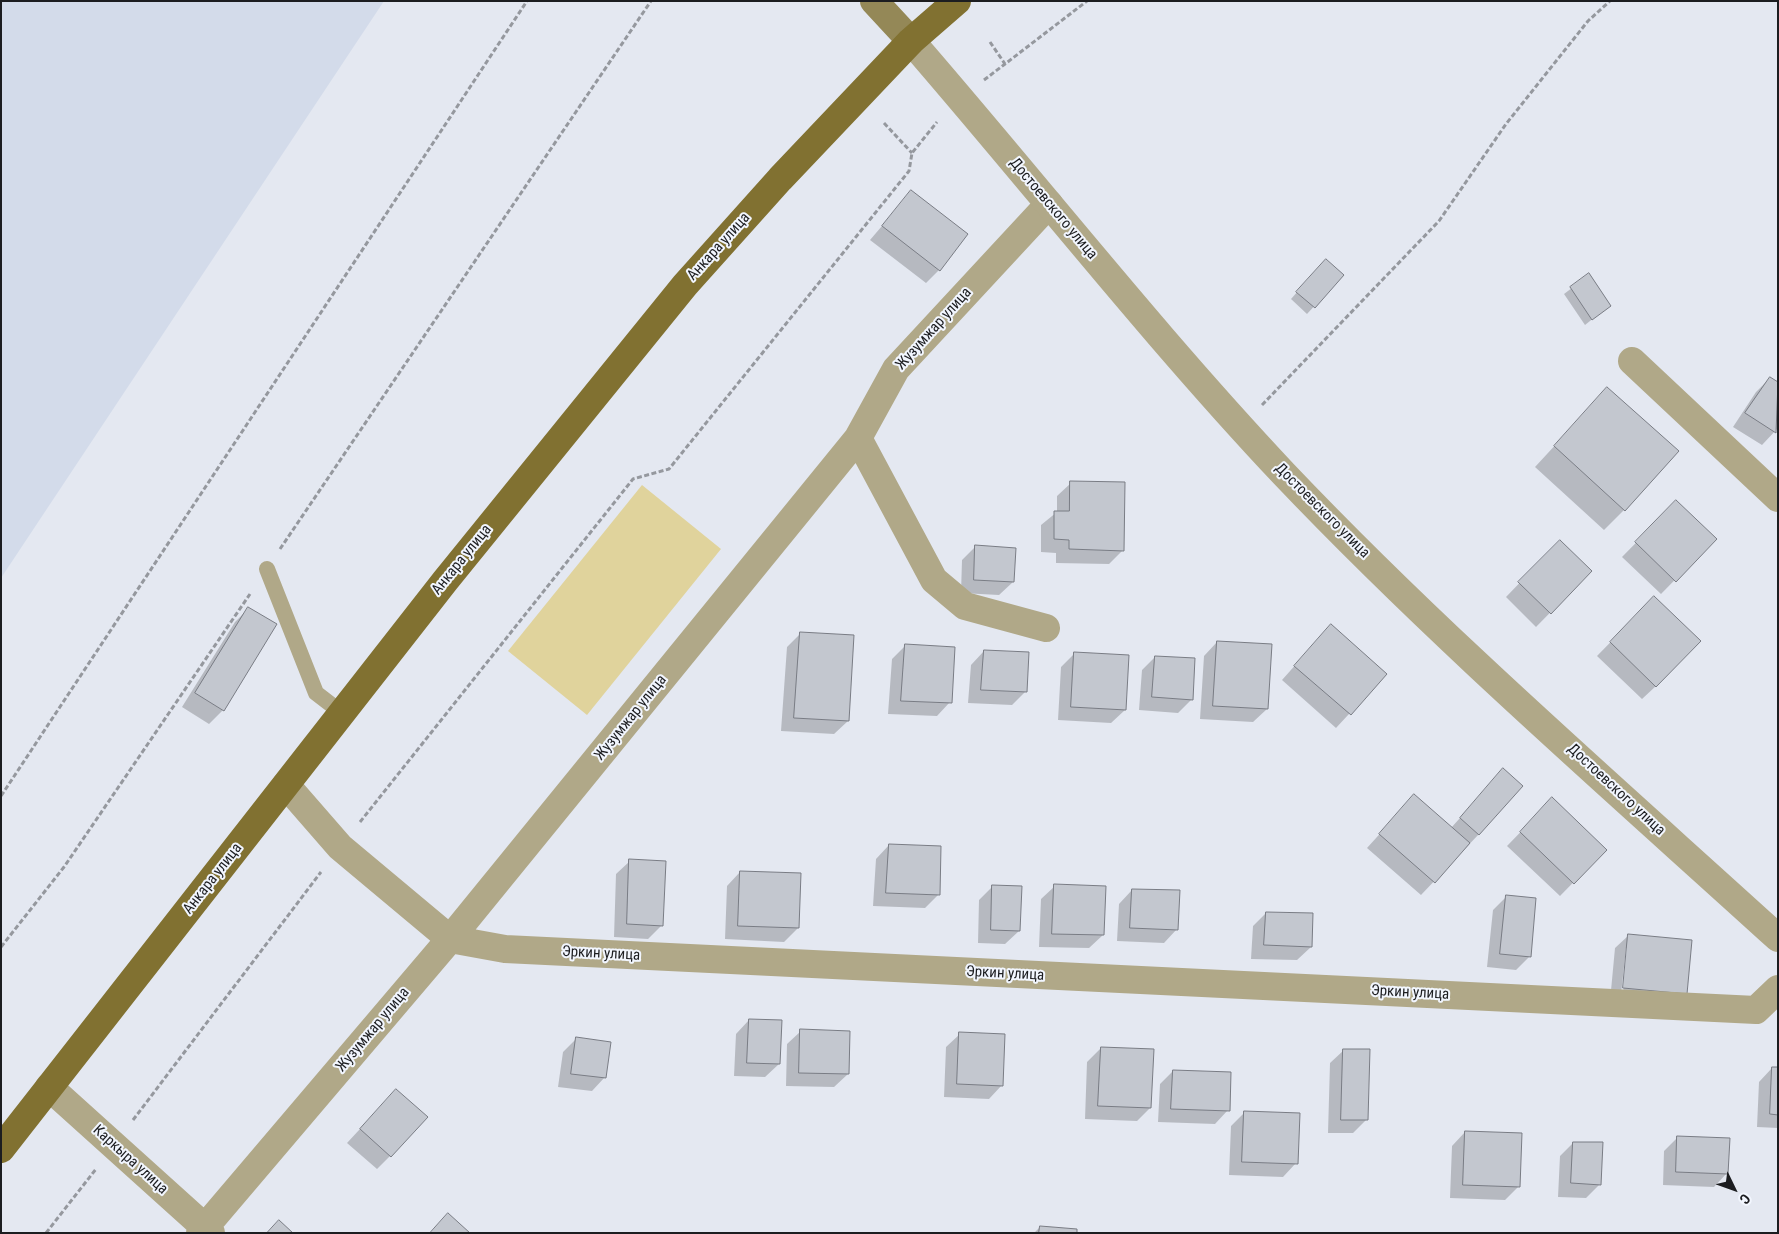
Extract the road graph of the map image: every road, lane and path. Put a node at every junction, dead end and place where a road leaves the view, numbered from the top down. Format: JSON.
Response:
{"nodes":[{"id":1,"x":527,"y":1,"type":"edge"},
{"id":2,"x":652,"y":1,"type":"edge"},
{"id":3,"x":874,"y":1,"type":"edge"},
{"id":4,"x":957,"y":1,"type":"edge"},
{"id":5,"x":1087,"y":1,"type":"edge"},
{"id":6,"x":1610,"y":1,"type":"edge"},
{"id":7,"x":911,"y":41,"type":"junction"},
{"id":8,"x":990,"y":42,"type":"dead end"},
{"id":9,"x":1006,"y":64,"type":"junction"},
{"id":10,"x":981,"y":82,"type":"dead end"},
{"id":11,"x":937,"y":122,"type":"dead end"},
{"id":12,"x":884,"y":123,"type":"dead end"},
{"id":13,"x":912,"y":153,"type":"junction"},
{"id":14,"x":1049,"y":204,"type":"junction"},
{"id":15,"x":1632,"y":361,"type":"dead end"},
{"id":16,"x":1241,"y":427,"type":"junction"},
{"id":17,"x":858,"y":438,"type":"junction"},
{"id":18,"x":1778,"y":498,"type":"edge"},
{"id":19,"x":267,"y":569,"type":"junction"},
{"id":20,"x":1046,"y":628,"type":"dead end"},
{"id":21,"x":342,"y":713,"type":"junction"},
{"id":22,"x":286,"y":785,"type":"junction"},
{"id":23,"x":1,"y":796,"type":"edge"},
{"id":24,"x":340,"y":847,"type":"junction"},
{"id":25,"x":1778,"y":938,"type":"edge"},
{"id":26,"x":450,"y":939,"type":"junction"},
{"id":27,"x":1,"y":947,"type":"edge"},
{"id":28,"x":1778,"y":989,"type":"edge"},
{"id":29,"x":50,"y":1087,"type":"junction"},
{"id":30,"x":115,"y":1145,"type":"junction"},
{"id":31,"x":1,"y":1149,"type":"edge"},
{"id":32,"x":205,"y":1231,"type":"edge"},
{"id":33,"x":46,"y":1233,"type":"edge"}],
"edges":[{"from":1,"to":23,"type":"path"},
{"from":2,"to":19,"type":"path"},
{"from":3,"to":7,"type":"main road"},
{"from":4,"to":7,"type":"main road","name":"Анкара улица"},
{"from":5,"to":9,"type":"path"},
{"from":6,"to":16,"type":"path"},
{"from":7,"to":14,"type":"street","name":"Достоевского улица"},
{"from":7,"to":21,"type":"main road","name":"Анкара улица"},
{"from":8,"to":9,"type":"path"},
{"from":9,"to":10,"type":"path"},
{"from":11,"to":13,"type":"path"},
{"from":12,"to":13,"type":"path"},
{"from":13,"to":24,"type":"path"},
{"from":14,"to":16,"type":"street","name":"Достоевского улица"},
{"from":14,"to":17,"type":"street","name":"Жузумжар улица"},
{"from":15,"to":18,"type":"street"},
{"from":16,"to":25,"type":"street","name":"Достоевского улица"},
{"from":17,"to":20,"type":"street"},
{"from":17,"to":26,"type":"street","name":"Жузумжар улица"},
{"from":19,"to":21,"type":"lane"},
{"from":19,"to":27,"type":"path"},
{"from":21,"to":22,"type":"main road","name":"Анкара улица"},
{"from":22,"to":24,"type":"street","name":"Эркин улица"},
{"from":22,"to":29,"type":"main road","name":"Анкара улица"},
{"from":24,"to":26,"type":"street","name":"Эркин улица"},
{"from":24,"to":30,"type":"path"},
{"from":26,"to":28,"type":"street","name":"Эркин улица"},
{"from":26,"to":32,"type":"street","name":"Жузумжар улица"},
{"from":29,"to":30,"type":"street","name":"Каркыра улица"},
{"from":29,"to":31,"type":"main road","name":"Анкара улица"},
{"from":30,"to":32,"type":"street","name":"Каркыра улица"},
{"from":30,"to":33,"type":"path"}]}
